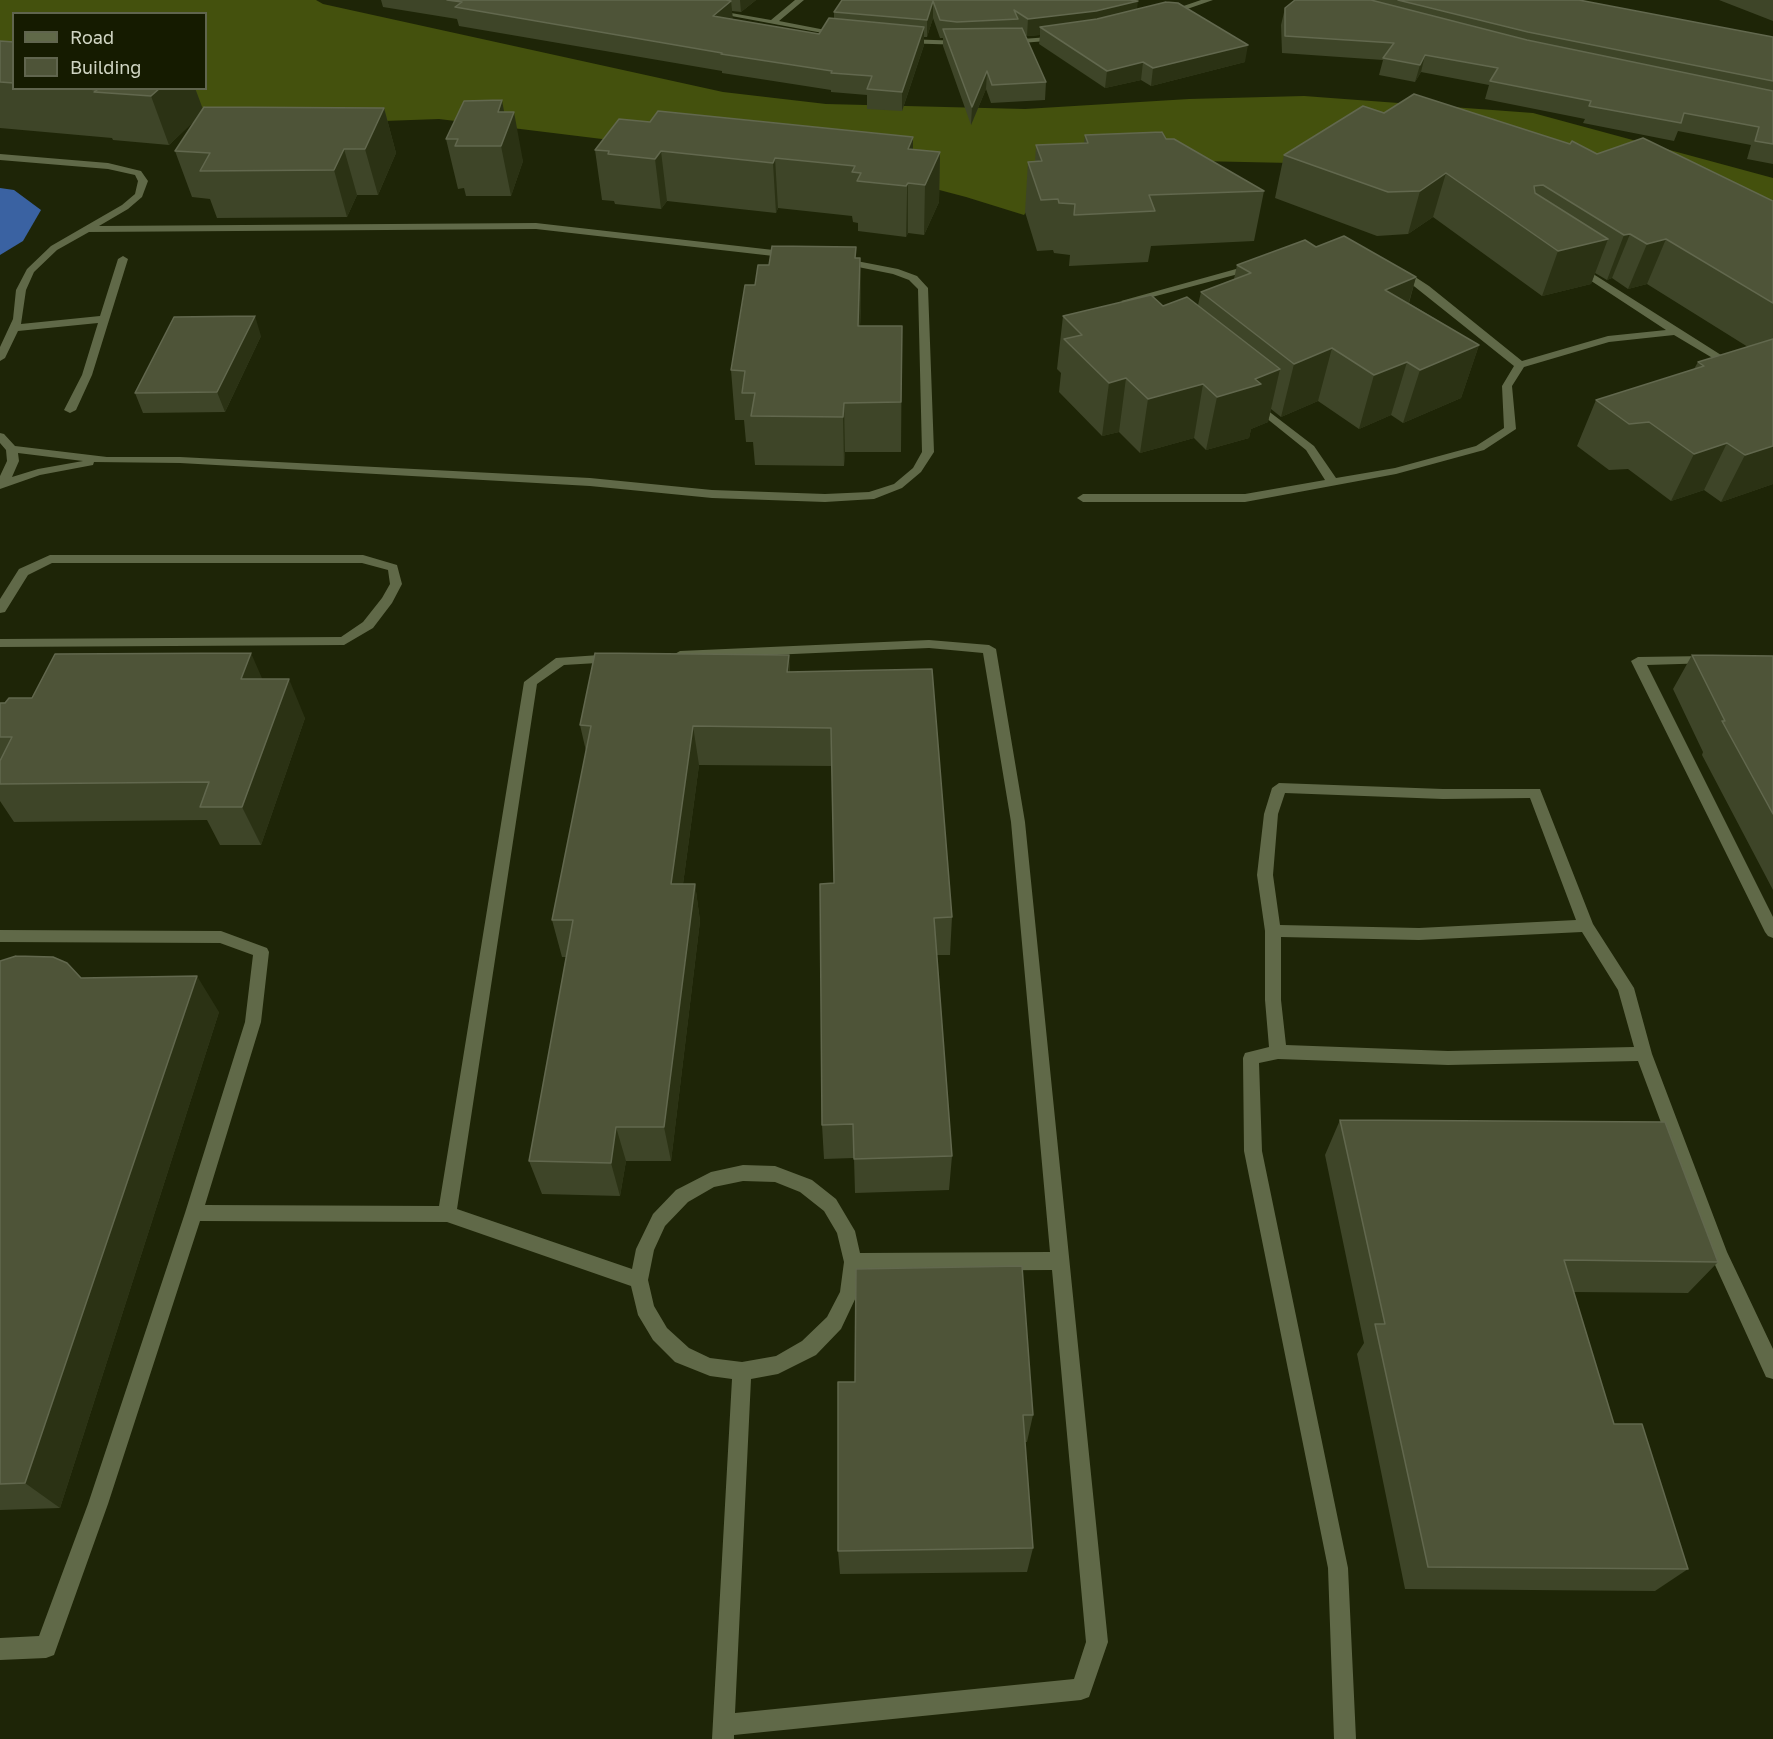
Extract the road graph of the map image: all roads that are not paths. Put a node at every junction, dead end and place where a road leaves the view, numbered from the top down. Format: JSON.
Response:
{"nodes":[{"id":1,"x":800,"y":0,"type":"edge"},
{"id":2,"x":1209,"y":0,"type":"edge"},
{"id":3,"x":706,"y":11,"type":"edge"},
{"id":4,"x":1155,"y":17,"type":"edge"},
{"id":5,"x":773,"y":22,"type":"junction"},
{"id":6,"x":848,"y":36,"type":"edge"},
{"id":7,"x":1068,"y":37,"type":"edge"},
{"id":8,"x":891,"y":40,"type":"edge"},
{"id":9,"x":976,"y":43,"type":"edge"},
{"id":10,"x":995,"y":43,"type":"edge"},
{"id":11,"x":0,"y":157,"type":"edge"},
{"id":12,"x":84,"y":229,"type":"junction"},
{"id":13,"x":797,"y":256,"type":"edge"},
{"id":14,"x":1562,"y":258,"type":"edge"},
{"id":15,"x":123,"y":259,"type":"dead end"},
{"id":16,"x":833,"y":260,"type":"edge"},
{"id":17,"x":1386,"y":262,"type":"edge"},
{"id":18,"x":1265,"y":264,"type":"edge"},
{"id":19,"x":1128,"y":304,"type":"edge"},
{"id":20,"x":106,"y":319,"type":"junction"},
{"id":21,"x":14,"y":328,"type":"junction"},
{"id":22,"x":1676,"y":332,"type":"junction"},
{"id":23,"x":0,"y":358,"type":"edge"},
{"id":24,"x":1520,"y":365,"type":"junction"},
{"id":25,"x":1749,"y":375,"type":"edge"},
{"id":26,"x":1246,"y":396,"type":"edge"},
{"id":27,"x":70,"y":410,"type":"dead end"},
{"id":28,"x":0,"y":436,"type":"edge"},
{"id":29,"x":12,"y":449,"type":"junction"},
{"id":30,"x":107,"y":460,"type":"junction"},
{"id":31,"x":1333,"y":483,"type":"junction"},
{"id":32,"x":0,"y":485,"type":"edge"},
{"id":33,"x":1083,"y":498,"type":"dead end"},
{"id":34,"x":0,"y":609,"type":"edge"},
{"id":35,"x":0,"y":643,"type":"edge"},
{"id":36,"x":660,"y":656,"type":"edge"},
{"id":37,"x":636,"y":657,"type":"edge"},
{"id":38,"x":1717,"y":660,"type":"edge"},
{"id":39,"x":1586,"y":926,"type":"junction"},
{"id":40,"x":1273,"y":932,"type":"junction"},
{"id":41,"x":1773,"y":932,"type":"edge"},
{"id":42,"x":0,"y":936,"type":"edge"},
{"id":43,"x":1278,"y":1052,"type":"junction"},
{"id":44,"x":1644,"y":1054,"type":"junction"},
{"id":45,"x":194,"y":1213,"type":"junction"},
{"id":46,"x":447,"y":1214,"type":"junction"},
{"id":47,"x":1060,"y":1261,"type":"junction"},
{"id":48,"x":853,"y":1262,"type":"junction"},
{"id":49,"x":639,"y":1280,"type":"junction"},
{"id":50,"x":1773,"y":1370,"type":"edge"},
{"id":51,"x":742,"y":1371,"type":"junction"},
{"id":52,"x":0,"y":1649,"type":"edge"},
{"id":53,"x":723,"y":1732,"type":"edge"},
{"id":54,"x":1345,"y":1739,"type":"edge"}],
"edges":[{"from":1,"to":5,"type":"street"},
{"from":2,"to":4,"type":"street"},
{"from":3,"to":5,"type":"street"},
{"from":5,"to":6,"type":"street"},
{"from":7,"to":10,"type":"street"},
{"from":8,"to":9,"type":"street"},
{"from":11,"to":12,"type":"street"},
{"from":12,"to":13,"type":"street"},
{"from":12,"to":21,"type":"street"},
{"from":14,"to":22,"type":"street"},
{"from":15,"to":20,"type":"street"},
{"from":16,"to":30,"type":"street"},
{"from":17,"to":24,"type":"street"},
{"from":18,"to":19,"type":"street"},
{"from":20,"to":21,"type":"street"},
{"from":20,"to":27,"type":"street"},
{"from":21,"to":23,"type":"street"},
{"from":22,"to":24,"type":"street"},
{"from":22,"to":25,"type":"street"},
{"from":24,"to":31,"type":"street"},
{"from":26,"to":31,"type":"street"},
{"from":28,"to":29,"type":"street"},
{"from":29,"to":30,"type":"street"},
{"from":29,"to":32,"type":"street"},
{"from":30,"to":32,"type":"street"},
{"from":31,"to":33,"type":"street"},
{"from":34,"to":35,"type":"street"},
{"from":36,"to":47,"type":"street"},
{"from":37,"to":46,"type":"street"},
{"from":38,"to":41,"type":"street"},
{"from":39,"to":40,"type":"street"},
{"from":39,"to":40,"type":"street"},
{"from":39,"to":44,"type":"street"},
{"from":40,"to":43,"type":"street"},
{"from":42,"to":45,"type":"street"},
{"from":43,"to":44,"type":"street"},
{"from":43,"to":54,"type":"street"},
{"from":44,"to":50,"type":"street"},
{"from":45,"to":46,"type":"street"},
{"from":45,"to":52,"type":"street"},
{"from":46,"to":49,"type":"street"},
{"from":47,"to":48,"type":"street"},
{"from":47,"to":53,"type":"street"},
{"from":48,"to":49,"type":"street"},
{"from":48,"to":51,"type":"street"},
{"from":49,"to":51,"type":"street"},
{"from":51,"to":53,"type":"street"}]}
